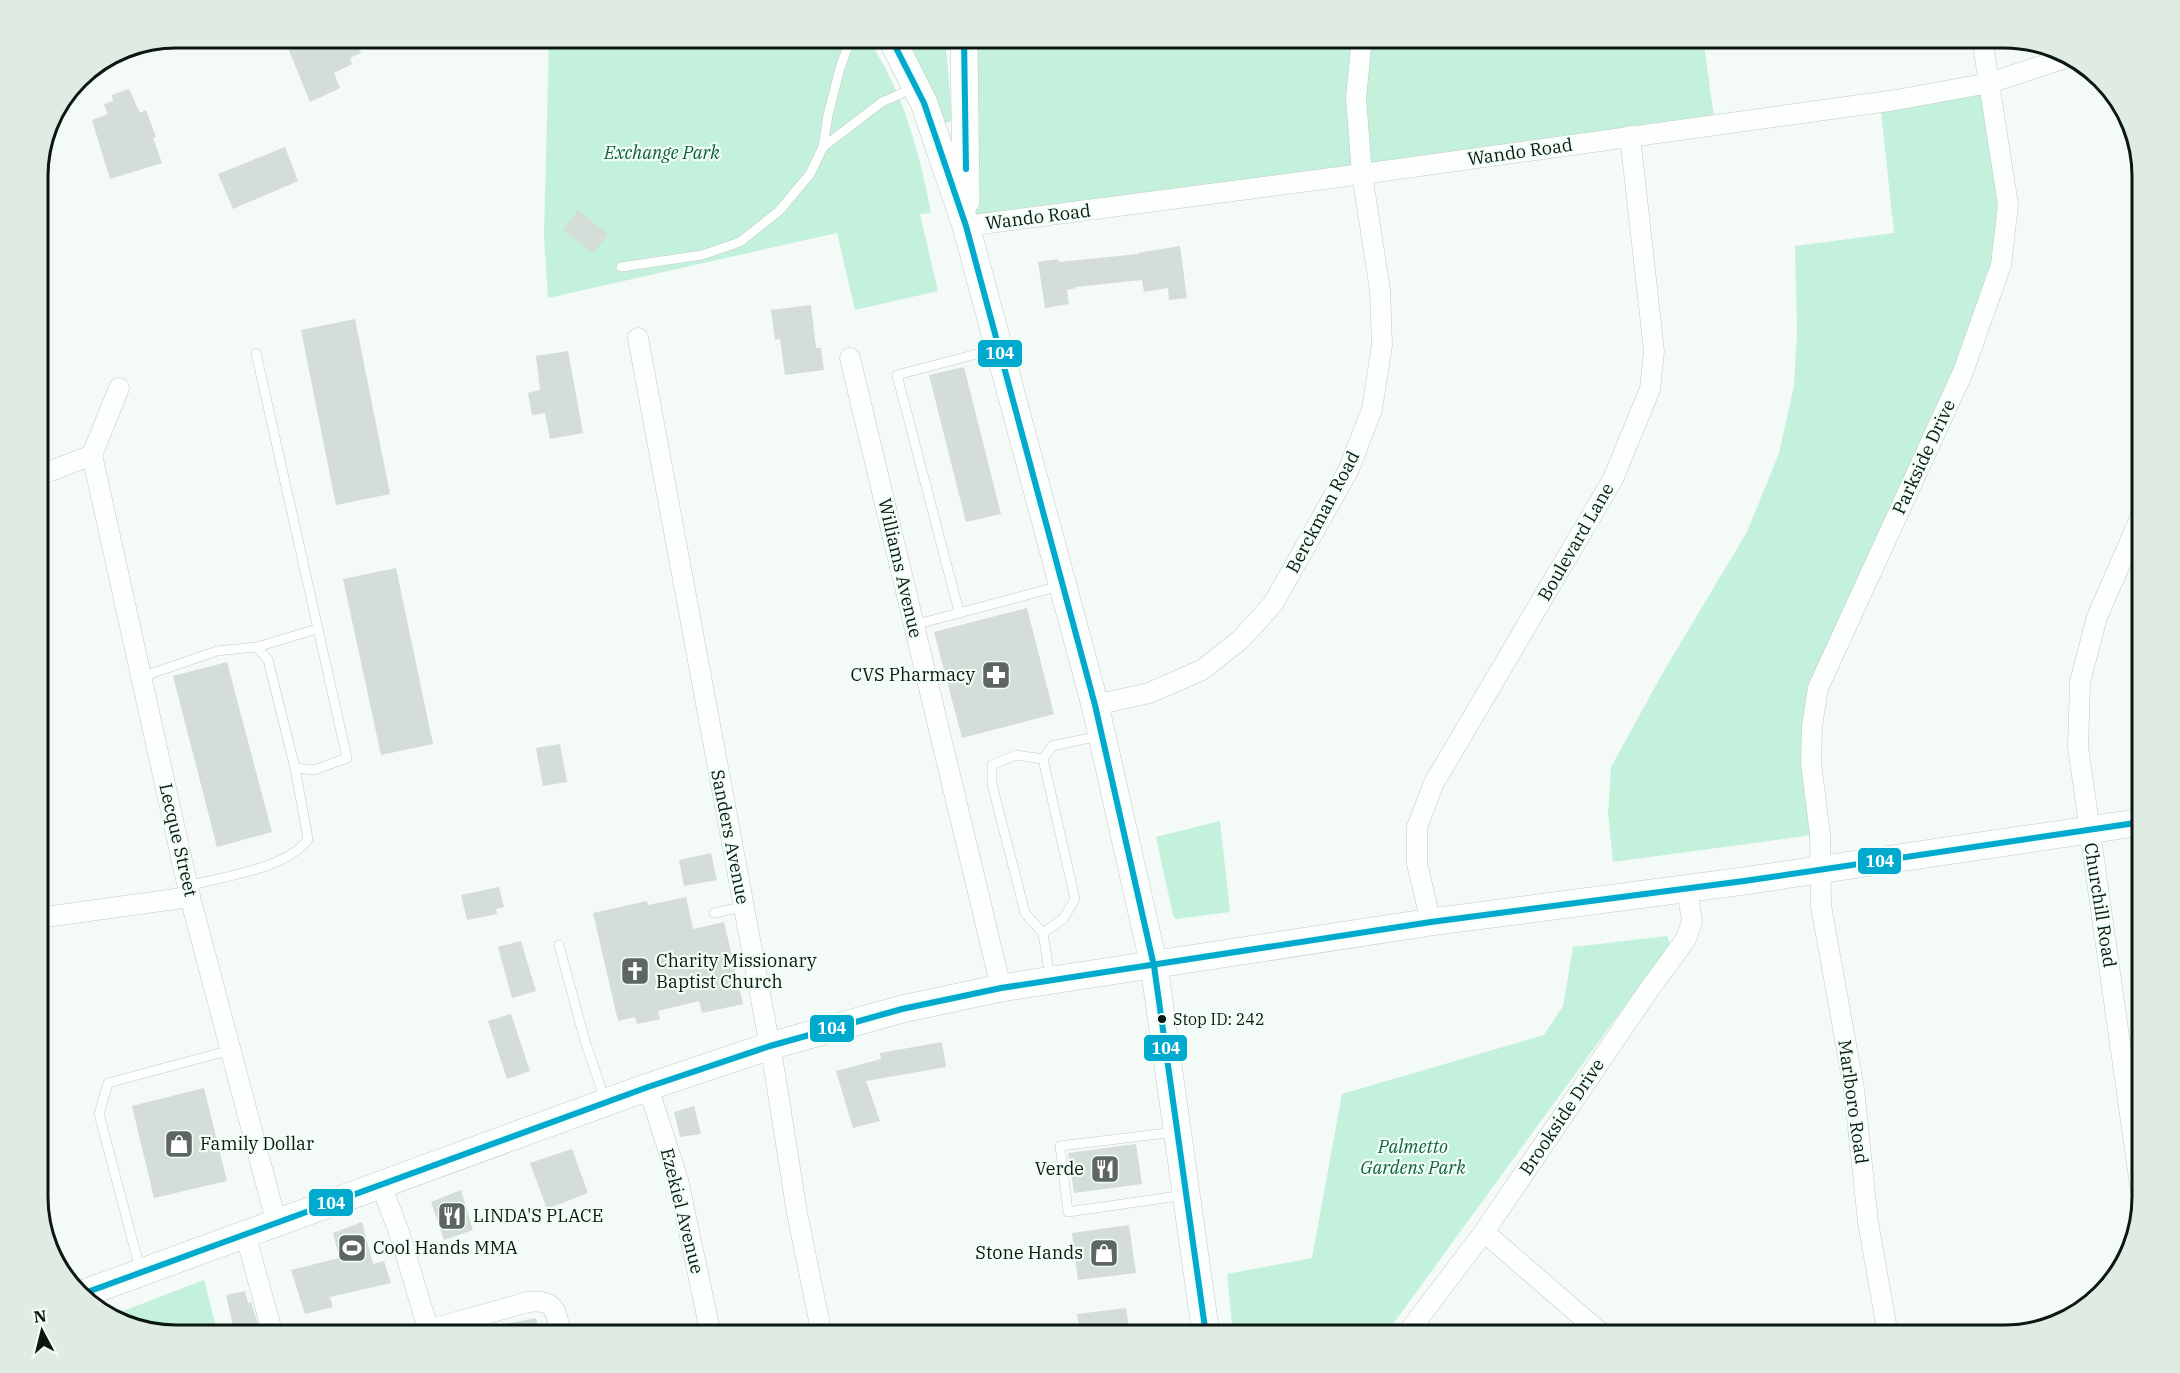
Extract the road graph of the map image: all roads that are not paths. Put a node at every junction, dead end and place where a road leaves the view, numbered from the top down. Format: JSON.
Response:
{"nodes":[{"id":1,"x":847,"y":48,"type":"edge"},
{"id":2,"x":896,"y":48,"type":"edge"},
{"id":3,"x":964,"y":48,"type":"edge"},
{"id":4,"x":1361,"y":48,"type":"edge"},
{"id":5,"x":1984,"y":48,"type":"edge"},
{"id":6,"x":2058,"y":60,"type":"edge"},
{"id":7,"x":1989,"y":83,"type":"junction"},
{"id":8,"x":916,"y":87,"type":"junction"},
{"id":9,"x":1630,"y":136,"type":"junction"},
{"id":10,"x":823,"y":147,"type":"junction"},
{"id":11,"x":1362,"y":174,"type":"junction"},
{"id":12,"x":966,"y":226,"type":"junction"},
{"id":13,"x":621,"y":267,"type":"dead end"},
{"id":14,"x":638,"y":339,"type":"dead end"},
{"id":15,"x":999,"y":348,"type":"junction"},
{"id":16,"x":256,"y":353,"type":"dead end"},
{"id":17,"x":850,"y":358,"type":"dead end"},
{"id":18,"x":119,"y":388,"type":"dead end"},
{"id":19,"x":92,"y":455,"type":"junction"},
{"id":20,"x":48,"y":472,"type":"edge"},
{"id":21,"x":2132,"y":537,"type":"edge"},
{"id":22,"x":1062,"y":585,"type":"junction"},
{"id":23,"x":958,"y":612,"type":"junction"},
{"id":24,"x":914,"y":625,"type":"junction"},
{"id":25,"x":317,"y":629,"type":"junction"},
{"id":26,"x":257,"y":647,"type":"junction"},
{"id":27,"x":141,"y":677,"type":"junction"},
{"id":28,"x":1095,"y":705,"type":"junction"},
{"id":29,"x":1101,"y":735,"type":"junction"},
{"id":30,"x":1043,"y":759,"type":"junction"},
{"id":31,"x":295,"y":768,"type":"junction"},
{"id":32,"x":2132,"y":824,"type":"edge"},
{"id":33,"x":2089,"y":830,"type":"junction"},
{"id":34,"x":1820,"y":869,"type":"junction"},
{"id":35,"x":1687,"y":889,"type":"junction"},
{"id":36,"x":189,"y":892,"type":"junction"},
{"id":37,"x":743,"y":907,"type":"junction"},
{"id":38,"x":714,"y":913,"type":"dead end"},
{"id":39,"x":48,"y":916,"type":"edge"},
{"id":40,"x":1431,"y":922,"type":"junction"},
{"id":41,"x":1043,"y":933,"type":"junction"},
{"id":42,"x":559,"y":945,"type":"dead end"},
{"id":43,"x":1154,"y":966,"type":"junction"},
{"id":44,"x":1050,"y":981,"type":"junction"},
{"id":45,"x":1001,"y":988,"type":"junction"},
{"id":46,"x":770,"y":1046,"type":"junction"},
{"id":47,"x":231,"y":1050,"type":"junction"},
{"id":48,"x":648,"y":1087,"type":"junction"},
{"id":49,"x":605,"y":1103,"type":"junction"},
{"id":50,"x":2132,"y":1129,"type":"edge"},
{"id":51,"x":1177,"y":1131,"type":"junction"},
{"id":52,"x":381,"y":1185,"type":"junction"},
{"id":53,"x":1186,"y":1195,"type":"junction"},
{"id":54,"x":278,"y":1221,"type":"junction"},
{"id":55,"x":1484,"y":1232,"type":"junction"},
{"id":56,"x":245,"y":1233,"type":"junction"},
{"id":57,"x":141,"y":1272,"type":"junction"},
{"id":58,"x":90,"y":1291,"type":"edge"},
{"id":59,"x":270,"y":1325,"type":"edge"},
{"id":60,"x":427,"y":1325,"type":"edge"},
{"id":61,"x":455,"y":1325,"type":"edge"},
{"id":62,"x":559,"y":1325,"type":"edge"},
{"id":63,"x":709,"y":1325,"type":"edge"},
{"id":64,"x":820,"y":1325,"type":"edge"},
{"id":65,"x":1205,"y":1325,"type":"edge"},
{"id":66,"x":1414,"y":1325,"type":"edge"},
{"id":67,"x":1591,"y":1325,"type":"edge"},
{"id":68,"x":1886,"y":1325,"type":"edge"}],
"edges":[{"from":1,"to":10,"type":"lane"},
{"from":2,"to":8,"type":"main road"},
{"from":3,"to":12,"type":"main road"},
{"from":4,"to":11,"type":"street","name":"Berckman Road"},
{"from":5,"to":7,"type":"street","name":"Parkside Drive"},
{"from":6,"to":7,"type":"street","name":"Wando Road"},
{"from":7,"to":9,"type":"street","name":"Wando Road"},
{"from":7,"to":34,"type":"street","name":"Parkside Drive"},
{"from":8,"to":10,"type":"lane"},
{"from":8,"to":12,"type":"main road"},
{"from":9,"to":11,"type":"street","name":"Wando Road"},
{"from":9,"to":40,"type":"street","name":"Boulevard Lane"},
{"from":10,"to":13,"type":"lane"},
{"from":11,"to":12,"type":"street","name":"Wando Road"},
{"from":11,"to":28,"type":"street","name":"Berckman Road"},
{"from":12,"to":15,"type":"main road"},
{"from":14,"to":37,"type":"street","name":"Sanders Avenue"},
{"from":15,"to":22,"type":"main road"},
{"from":15,"to":23,"type":"lane"},
{"from":16,"to":25,"type":"lane"},
{"from":17,"to":24,"type":"street","name":"Williams Avenue"},
{"from":18,"to":19,"type":"street"},
{"from":19,"to":20,"type":"street"},
{"from":19,"to":27,"type":"street","name":"Lecque Street"},
{"from":21,"to":33,"type":"street","name":"Churchill Road"},
{"from":22,"to":23,"type":"lane"},
{"from":22,"to":28,"type":"main road"},
{"from":23,"to":24,"type":"lane"},
{"from":24,"to":45,"type":"street","name":"Williams Avenue"},
{"from":25,"to":26,"type":"lane"},
{"from":25,"to":31,"type":"lane"},
{"from":26,"to":27,"type":"lane"},
{"from":26,"to":31,"type":"lane"},
{"from":27,"to":36,"type":"street","name":"Lecque Street"},
{"from":28,"to":29,"type":"main road"},
{"from":29,"to":30,"type":"lane"},
{"from":29,"to":43,"type":"main road"},
{"from":30,"to":41,"type":"lane"},
{"from":30,"to":41,"type":"lane"},
{"from":31,"to":36,"type":"lane"},
{"from":32,"to":33,"type":"main road"},
{"from":33,"to":34,"type":"main road"},
{"from":33,"to":50,"type":"street","name":"Churchill Road"},
{"from":34,"to":35,"type":"main road"},
{"from":34,"to":68,"type":"street","name":"Marlboro Road"},
{"from":35,"to":40,"type":"main road"},
{"from":35,"to":55,"type":"street","name":"Brookside Drive"},
{"from":36,"to":39,"type":"street"},
{"from":36,"to":47,"type":"street","name":"Lecque Street"},
{"from":37,"to":38,"type":"lane"},
{"from":37,"to":46,"type":"street","name":"Sanders Avenue"},
{"from":40,"to":43,"type":"main road"},
{"from":41,"to":44,"type":"lane"},
{"from":42,"to":49,"type":"lane"},
{"from":43,"to":44,"type":"main road"},
{"from":43,"to":51,"type":"main road"},
{"from":44,"to":45,"type":"main road"},
{"from":45,"to":46,"type":"main road"},
{"from":46,"to":48,"type":"main road"},
{"from":46,"to":64,"type":"street","name":"Sanders Avenue"},
{"from":47,"to":54,"type":"street","name":"Lecque Street"},
{"from":47,"to":57,"type":"lane"},
{"from":48,"to":49,"type":"main road"},
{"from":48,"to":63,"type":"street","name":"Ezekiel Avenue"},
{"from":49,"to":52,"type":"main road"},
{"from":51,"to":53,"type":"main road"},
{"from":51,"to":53,"type":"lane"},
{"from":52,"to":54,"type":"main road"},
{"from":52,"to":60,"type":"street"},
{"from":53,"to":65,"type":"main road"},
{"from":54,"to":56,"type":"main road"},
{"from":55,"to":66,"type":"street","name":"Brookside Drive"},
{"from":55,"to":67,"type":"street"},
{"from":56,"to":57,"type":"main road"},
{"from":56,"to":59,"type":"street"},
{"from":57,"to":58,"type":"main road"},
{"from":61,"to":62,"type":"street"}]}
